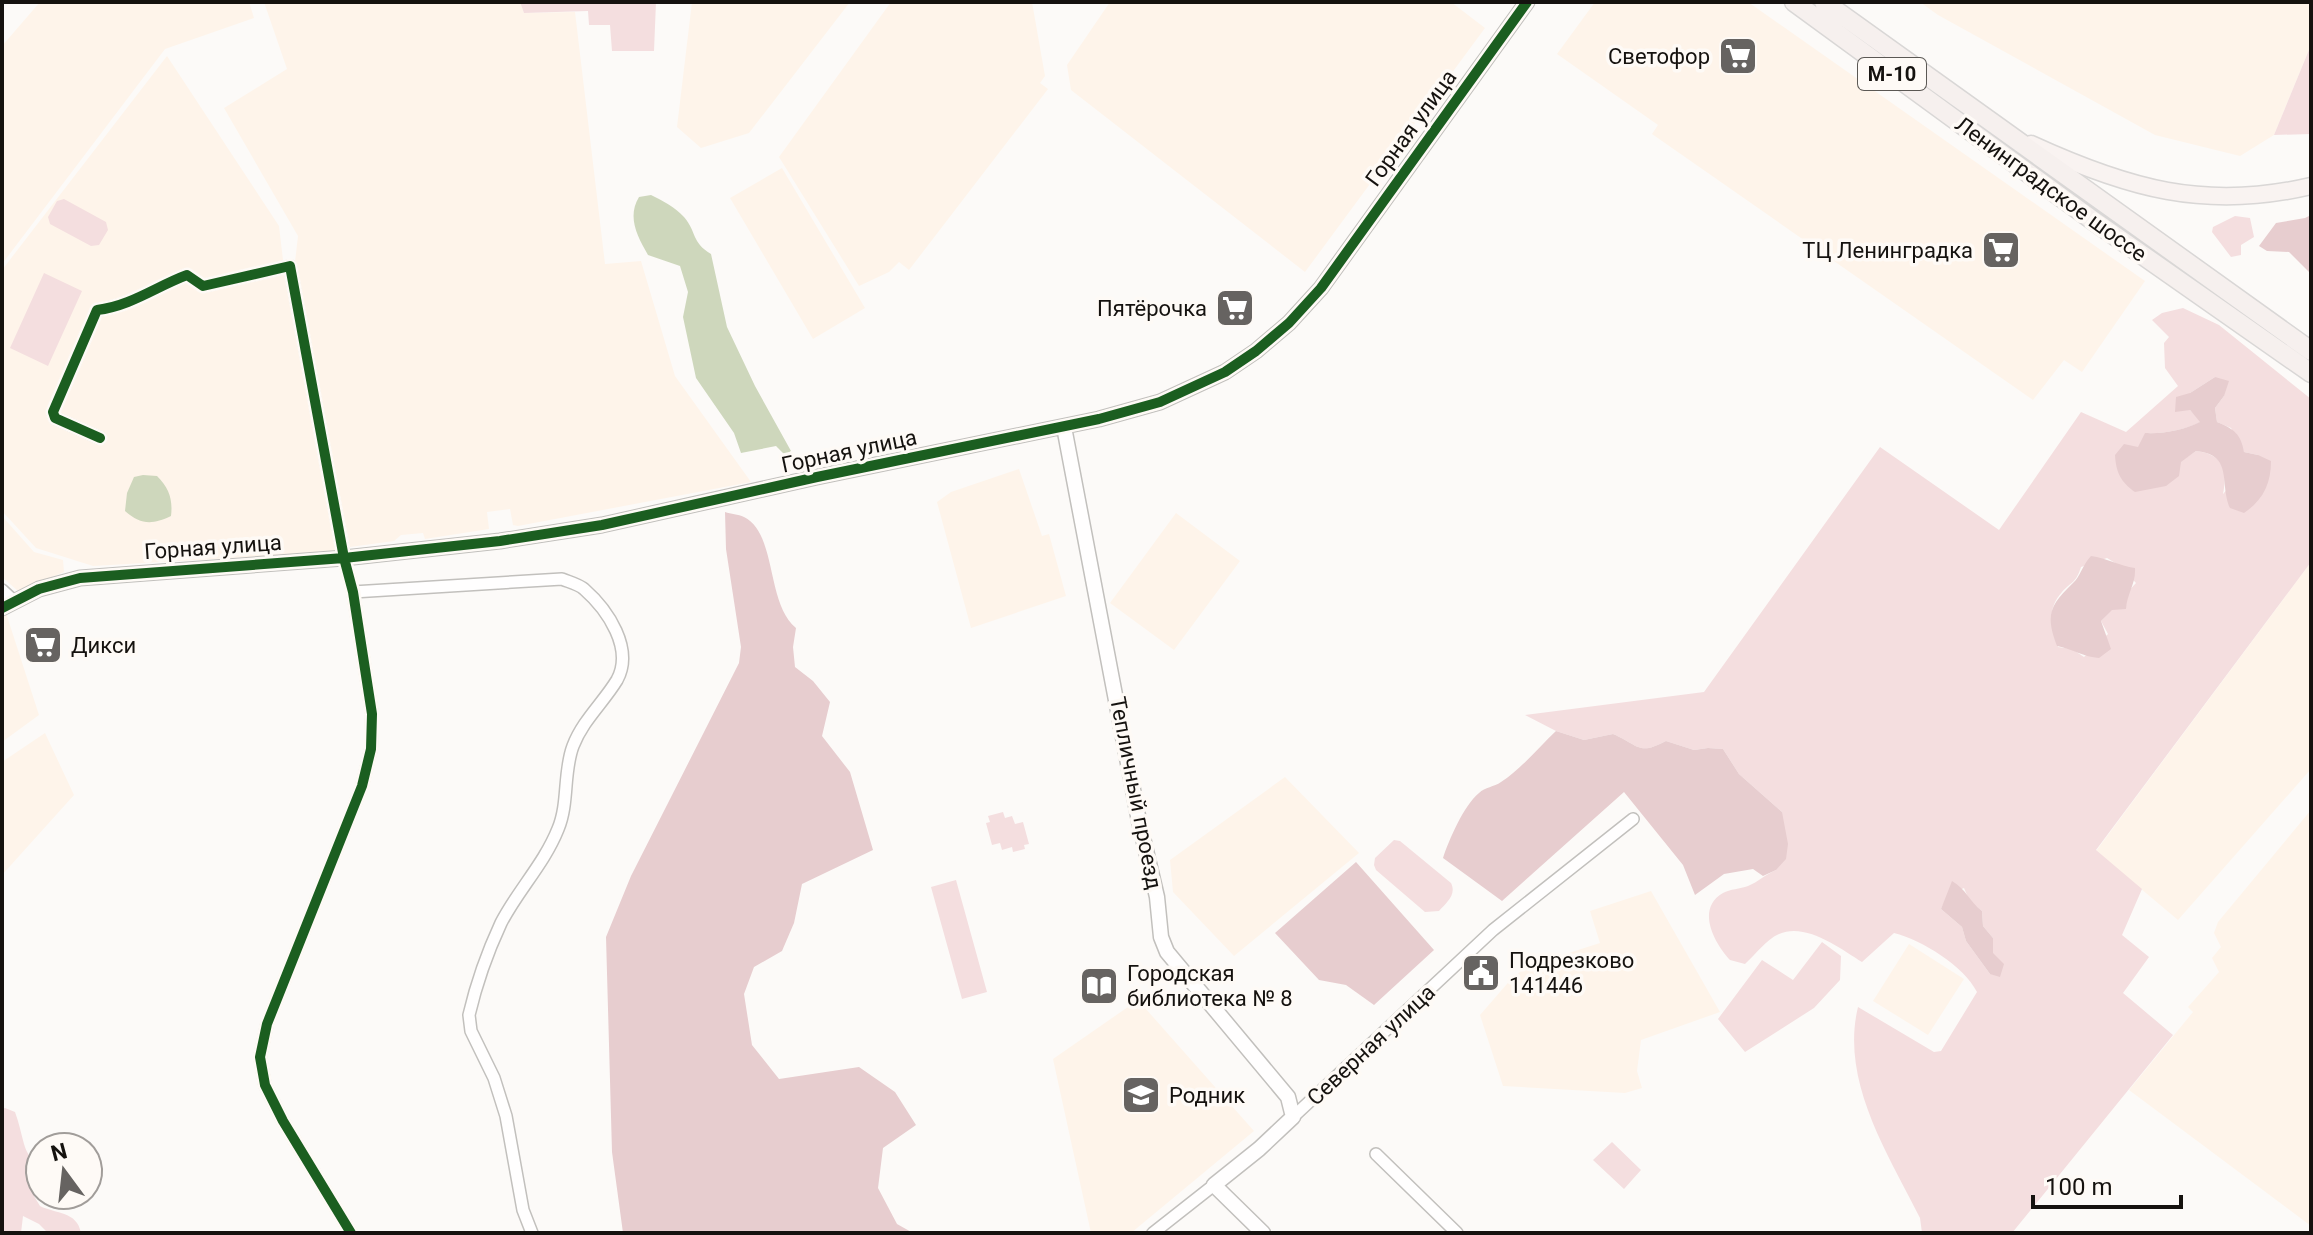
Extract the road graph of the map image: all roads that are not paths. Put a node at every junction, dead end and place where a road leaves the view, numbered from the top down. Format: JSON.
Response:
{"nodes":[{"id":1,"x":1527,"y":2,"type":"edge"},
{"id":2,"x":1794,"y":2,"type":"edge"},
{"id":3,"x":1824,"y":2,"type":"edge"},
{"id":4,"x":2004,"y":132,"type":"junction"},
{"id":5,"x":2311,"y":186,"type":"edge"},
{"id":6,"x":2256,"y":335,"type":"junction"},
{"id":7,"x":2311,"y":351,"type":"edge"},
{"id":8,"x":2311,"y":373,"type":"edge"},
{"id":9,"x":2311,"y":381,"type":"edge"},
{"id":10,"x":1064,"y":427,"type":"junction"},
{"id":11,"x":100,"y":438,"type":"dead end"},
{"id":12,"x":344,"y":558,"type":"junction"},
{"id":13,"x":2,"y":590,"type":"edge"},
{"id":14,"x":353,"y":592,"type":"junction"},
{"id":15,"x":8,"y":605,"type":"edge"},
{"id":16,"x":1633,"y":819,"type":"dead end"},
{"id":17,"x":1293,"y":1117,"type":"junction"},
{"id":18,"x":1376,"y":1154,"type":"dead end"},
{"id":19,"x":1214,"y":1185,"type":"junction"},
{"id":20,"x":351,"y":1233,"type":"edge"},
{"id":21,"x":532,"y":1233,"type":"edge"},
{"id":22,"x":1153,"y":1233,"type":"edge"},
{"id":23,"x":1263,"y":1233,"type":"edge"},
{"id":24,"x":1457,"y":1233,"type":"edge"}],
"edges":[{"from":1,"to":10,"type":"street","name":"Горная улица"},
{"from":2,"to":6,"type":"highway","name":"Ленинградское шоссе","number":"М-10"},
{"from":3,"to":4,"type":"highway","name":"Ленинградское шоссе","number":"М-10"},
{"from":4,"to":5,"type":"main road"},
{"from":4,"to":7,"type":"highway","name":"Ленинградское шоссе"},
{"from":6,"to":8,"type":"highway","name":"Ленинградское шоссе"},
{"from":6,"to":9,"type":"street"},
{"from":10,"to":12,"type":"street","name":"Горная улица"},
{"from":10,"to":17,"type":"street","name":"Тепличный проезд"},
{"from":11,"to":12,"type":"street"},
{"from":12,"to":14,"type":"street"},
{"from":12,"to":15,"type":"street","name":"Горная улица"},
{"from":13,"to":15,"type":"street"},
{"from":14,"to":20,"type":"street"},
{"from":14,"to":21,"type":"street"},
{"from":16,"to":17,"type":"street","name":"Северная улица"},
{"from":17,"to":19,"type":"street"},
{"from":18,"to":24,"type":"street"},
{"from":19,"to":22,"type":"street"},
{"from":19,"to":23,"type":"street"}]}
